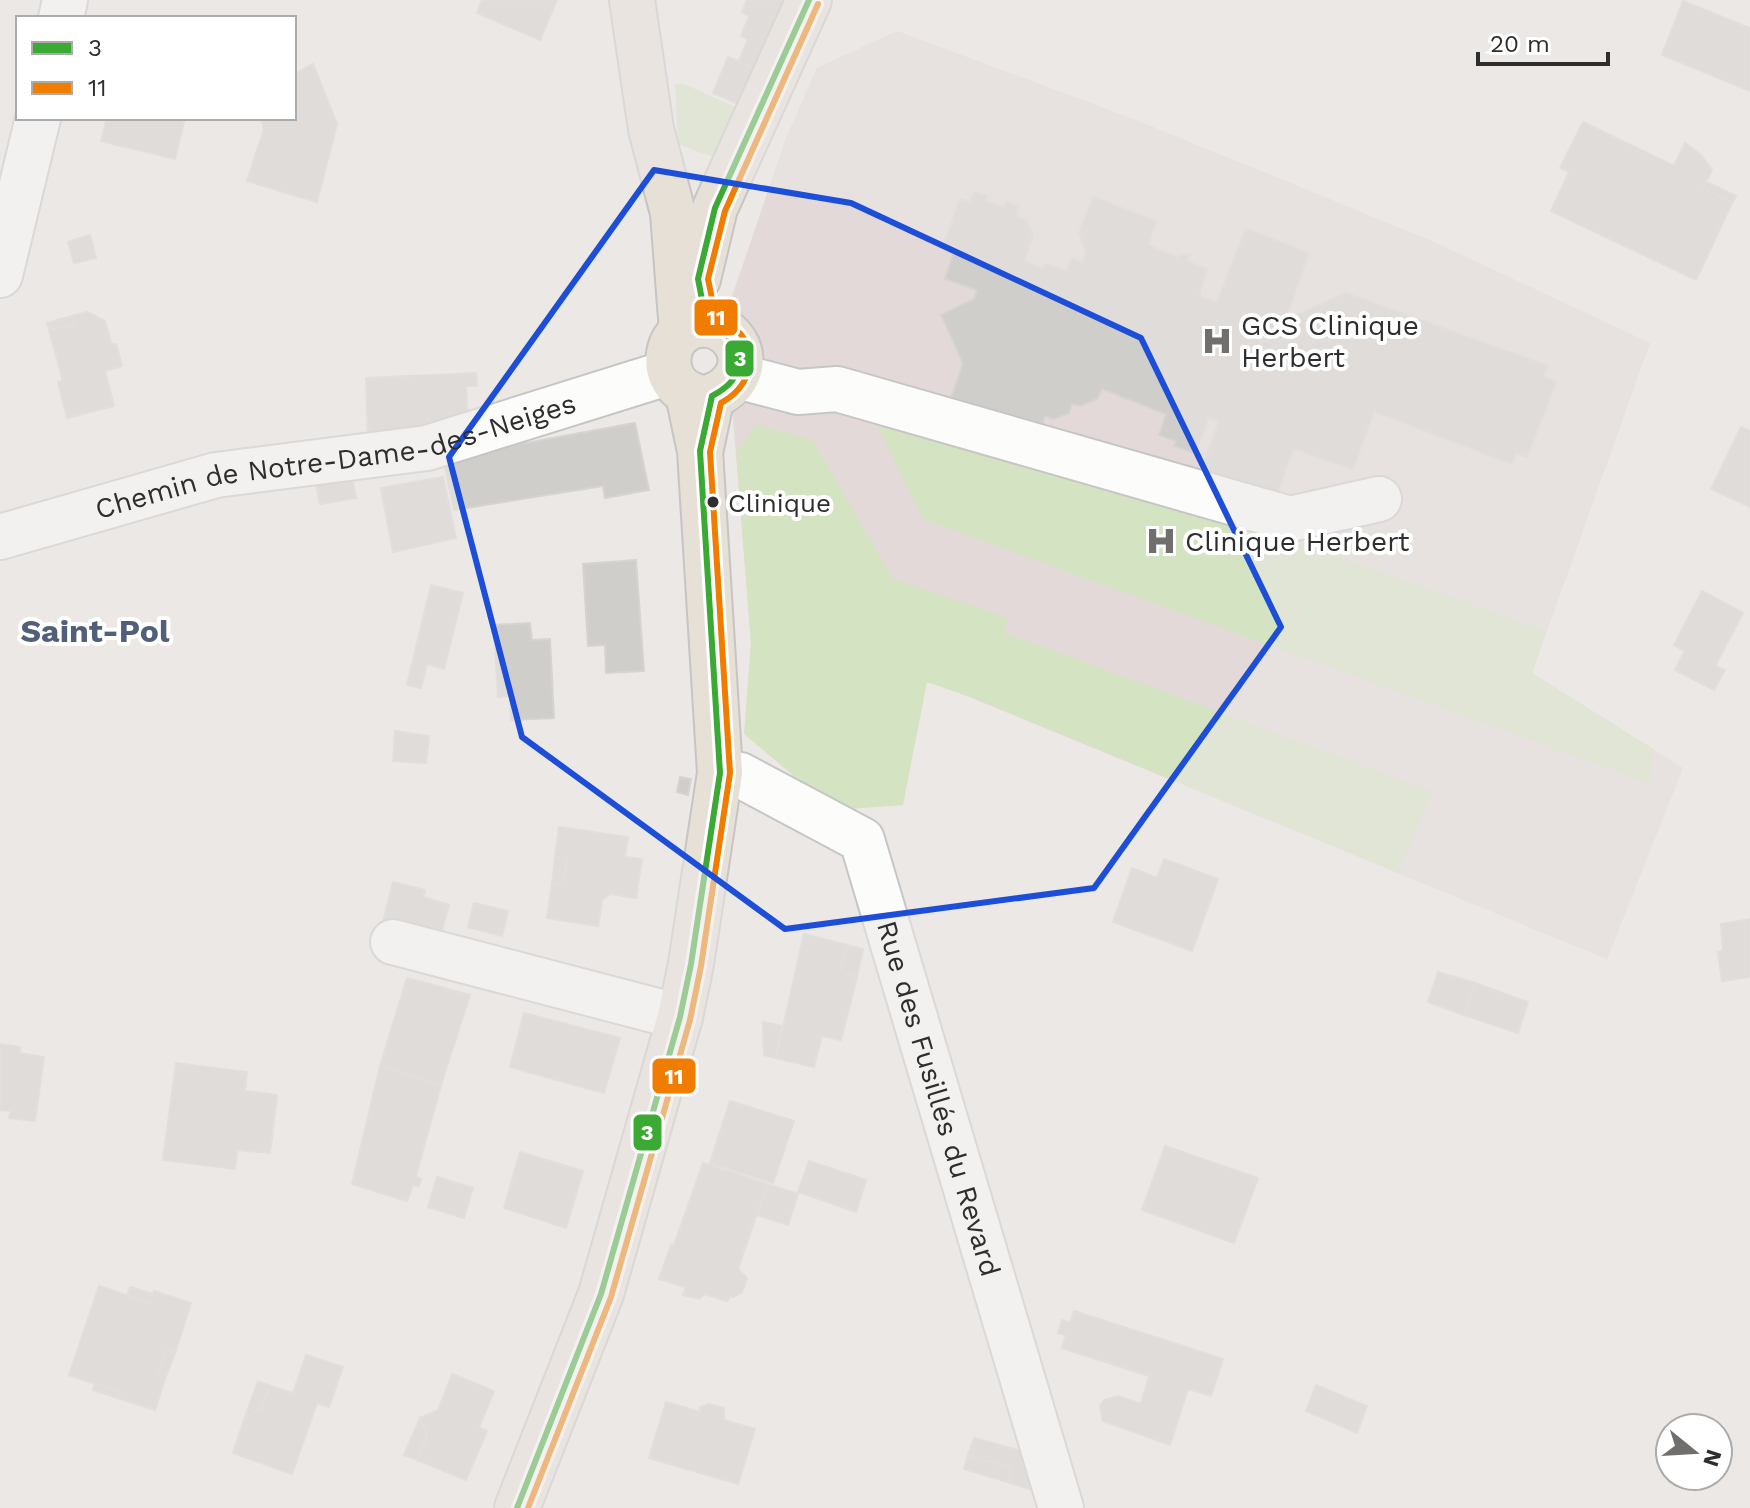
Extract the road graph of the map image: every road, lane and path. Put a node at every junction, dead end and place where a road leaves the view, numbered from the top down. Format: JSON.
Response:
{"nodes":[{"id":1,"x":632,"y":0,"type":"edge"},
{"id":2,"x":809,"y":0,"type":"edge"},
{"id":3,"x":38,"y":120,"type":"edge"},
{"id":4,"x":0,"y":275,"type":"edge"},
{"id":5,"x":689,"y":282,"type":"junction"},
{"id":6,"x":695,"y":328,"type":"junction"},
{"id":7,"x":702,"y":387,"type":"junction"},
{"id":8,"x":1379,"y":499,"type":"dead end"},
{"id":9,"x":0,"y":537,"type":"edge"},
{"id":10,"x":720,"y":773,"type":"junction"},
{"id":11,"x":393,"y":942,"type":"dead end"},
{"id":12,"x":680,"y":1017,"type":"junction"},
{"id":13,"x":517,"y":1508,"type":"edge"},
{"id":14,"x":1061,"y":1508,"type":"edge"}],
"edges":[{"from":1,"to":5,"type":"main road"},
{"from":2,"to":5,"type":"main road"},
{"from":3,"to":4,"type":"street"},
{"from":5,"to":6,"type":"main road"},
{"from":6,"to":7,"type":"main road"},
{"from":6,"to":7,"type":"main road"},
{"from":7,"to":8,"type":"street"},
{"from":7,"to":9,"type":"street","name":"Chemin de Notre-Dame-des-Neiges"},
{"from":7,"to":10,"type":"main road"},
{"from":10,"to":12,"type":"main road"},
{"from":10,"to":14,"type":"street","name":"Rue des Fusillés du Revard"},
{"from":11,"to":12,"type":"street"},
{"from":12,"to":13,"type":"main road"}]}
